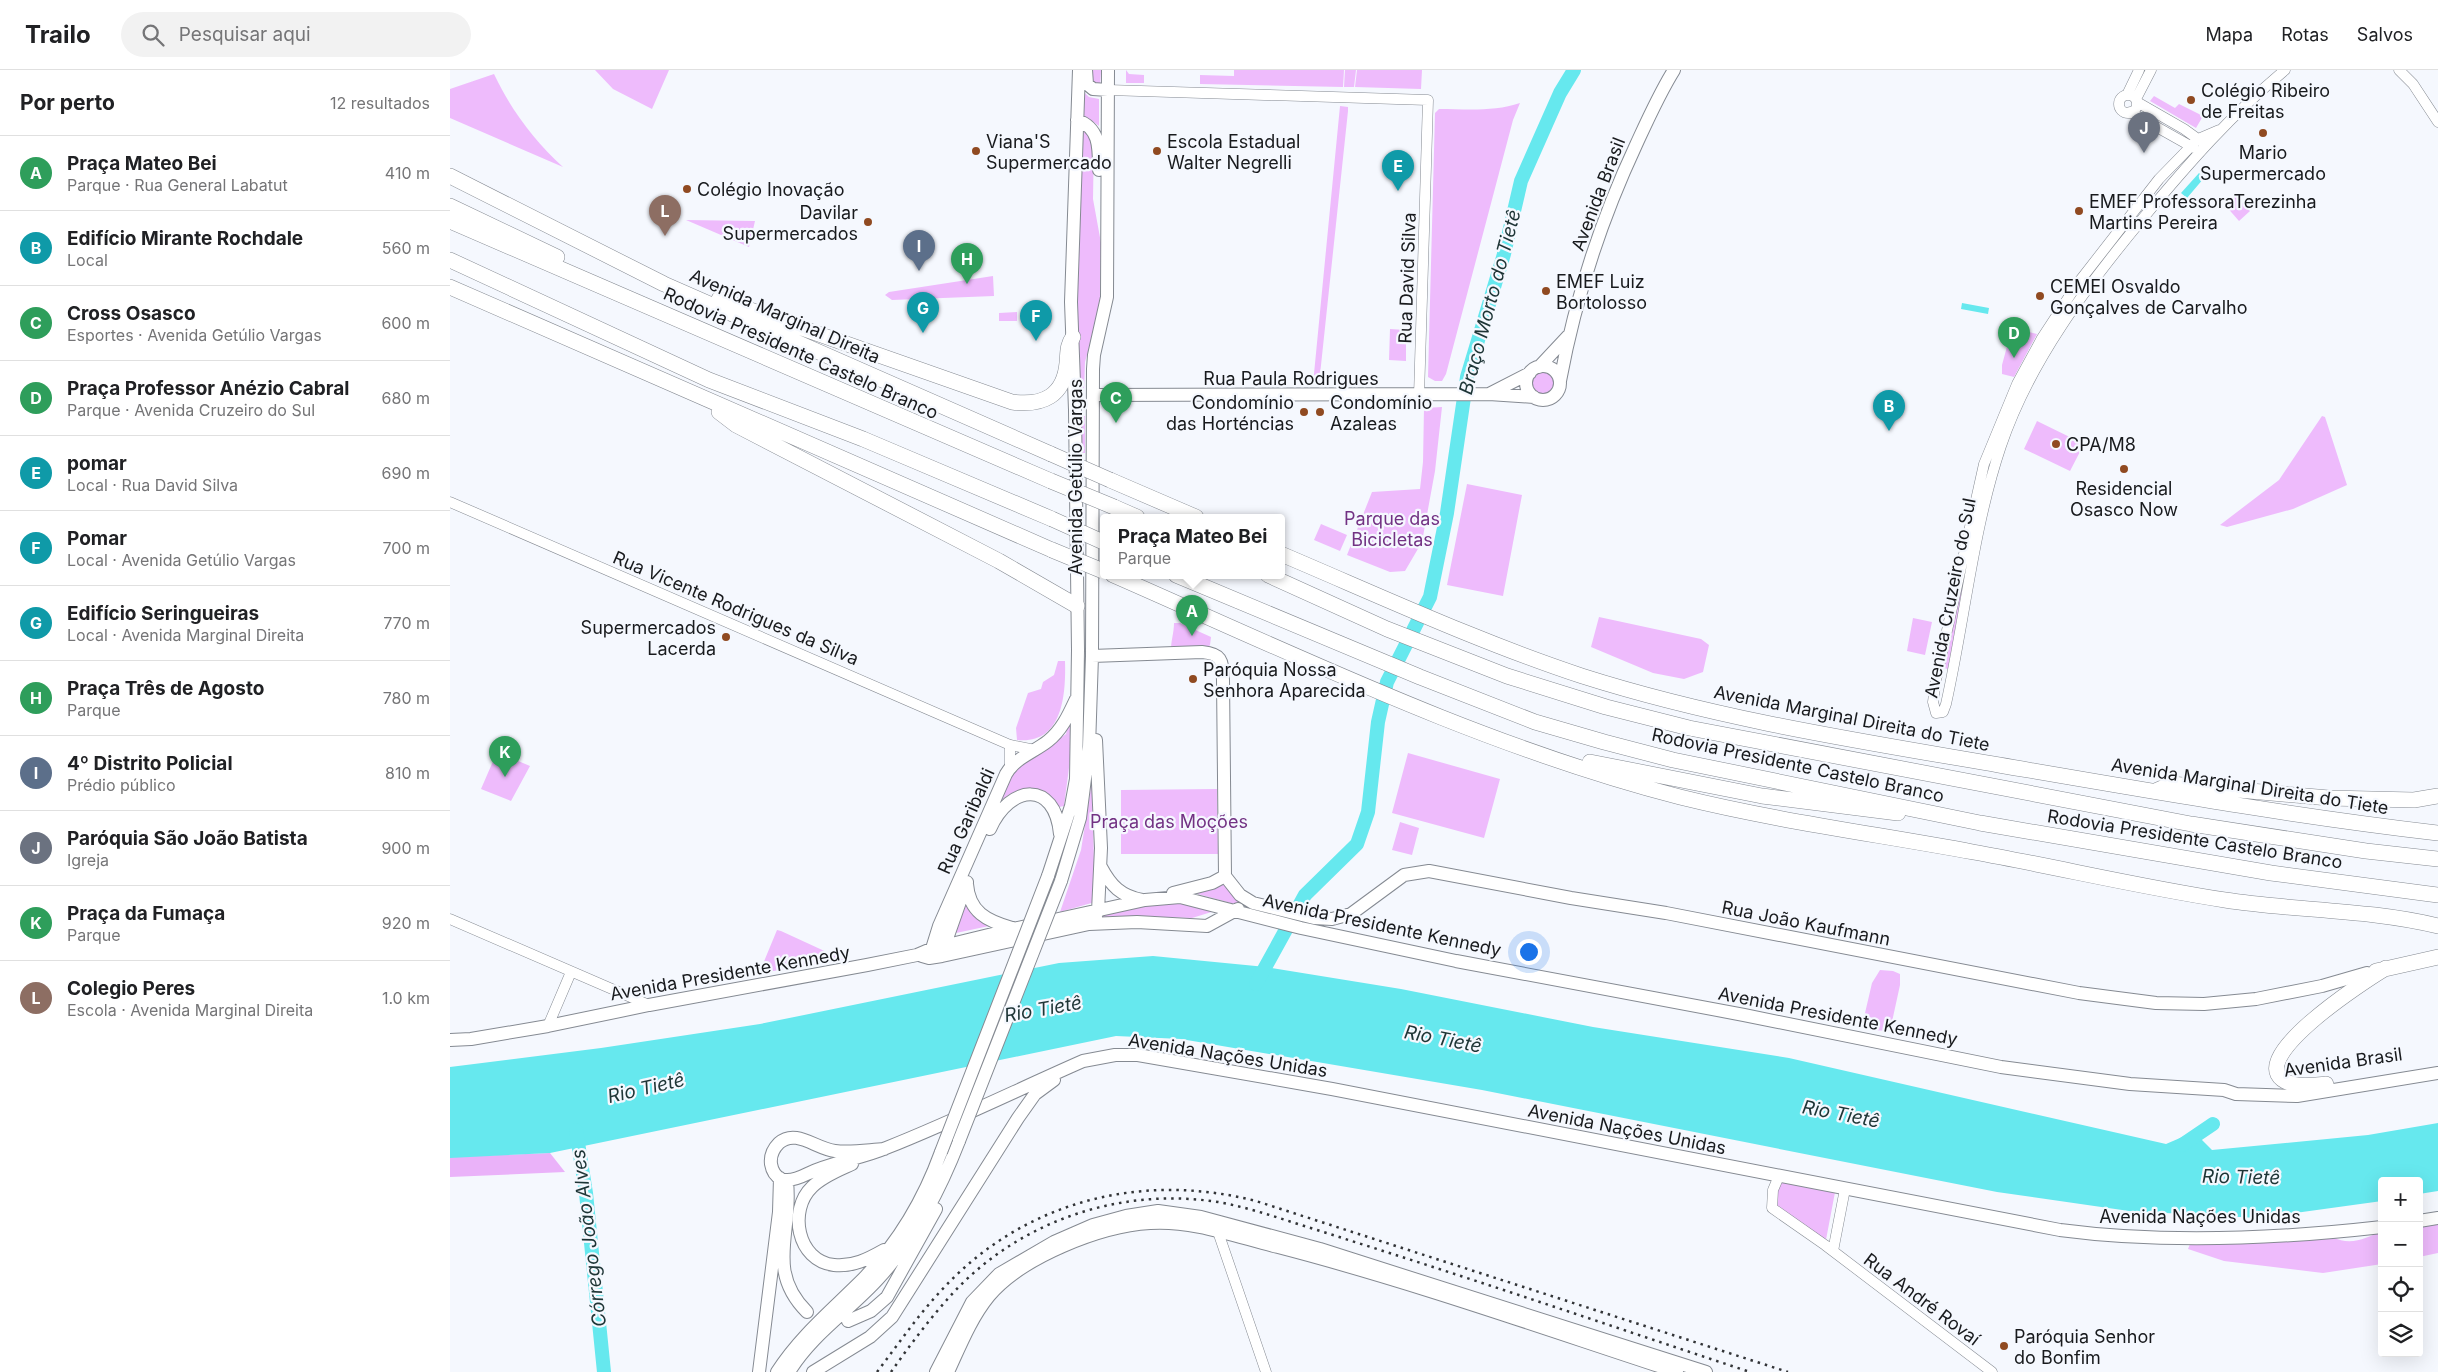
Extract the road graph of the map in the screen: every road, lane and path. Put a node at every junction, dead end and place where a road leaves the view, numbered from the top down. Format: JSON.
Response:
{"nodes":[{"id":1,"x":1079,"y":70,"type":"edge"},
{"id":2,"x":1086,"y":70,"type":"edge"},
{"id":3,"x":1108,"y":70,"type":"edge"},
{"id":4,"x":1674,"y":70,"type":"edge"},
{"id":5,"x":2139,"y":70,"type":"edge"},
{"id":6,"x":2150,"y":70,"type":"edge"},
{"id":7,"x":2285,"y":70,"type":"edge"},
{"id":8,"x":2399,"y":70,"type":"edge"},
{"id":9,"x":1108,"y":90,"type":"junction"},
{"id":10,"x":2133,"y":99,"type":"junction"},
{"id":11,"x":2130,"y":112,"type":"junction"},
{"id":12,"x":1077,"y":120,"type":"junction"},
{"id":13,"x":2438,"y":122,"type":"edge"},
{"id":14,"x":2198,"y":146,"type":"junction"},
{"id":15,"x":450,"y":176,"type":"edge"},
{"id":16,"x":450,"y":206,"type":"edge"},
{"id":17,"x":450,"y":221,"type":"edge"},
{"id":18,"x":1107,"y":231,"type":"junction"},
{"id":19,"x":450,"y":260,"type":"edge"},
{"id":20,"x":664,"y":284,"type":"junction"},
{"id":21,"x":450,"y":287,"type":"edge"},
{"id":22,"x":649,"y":307,"type":"junction"},
{"id":23,"x":2058,"y":322,"type":"junction"},
{"id":24,"x":1568,"y":336,"type":"junction"},
{"id":25,"x":1073,"y":337,"type":"junction"},
{"id":26,"x":1534,"y":370,"type":"junction"},
{"id":27,"x":1560,"y":381,"type":"junction"},
{"id":28,"x":693,"y":394,"type":"junction"},
{"id":29,"x":1484,"y":394,"type":"junction"},
{"id":30,"x":1094,"y":395,"type":"junction"},
{"id":31,"x":1419,"y":396,"type":"junction"},
{"id":32,"x":1534,"y":397,"type":"junction"},
{"id":33,"x":450,"y":502,"type":"edge"},
{"id":34,"x":1130,"y":514,"type":"edge"},
{"id":35,"x":1189,"y":514,"type":"edge"},
{"id":36,"x":1100,"y":541,"type":"edge"},
{"id":37,"x":1285,"y":556,"type":"edge"},
{"id":38,"x":1100,"y":569,"type":"edge"},
{"id":39,"x":1122,"y":579,"type":"edge"},
{"id":40,"x":1185,"y":579,"type":"edge"},
{"id":41,"x":1277,"y":579,"type":"edge"},
{"id":42,"x":1077,"y":606,"type":"junction"},
{"id":43,"x":1092,"y":656,"type":"junction"},
{"id":44,"x":1078,"y":694,"type":"junction"},
{"id":45,"x":1090,"y":714,"type":"junction"},
{"id":46,"x":1010,"y":745,"type":"junction"},
{"id":47,"x":1035,"y":750,"type":"junction"},
{"id":48,"x":1562,"y":762,"type":"junction"},
{"id":49,"x":1010,"y":767,"type":"junction"},
{"id":50,"x":2154,"y":791,"type":"junction"},
{"id":51,"x":2438,"y":796,"type":"edge"},
{"id":52,"x":1980,"y":823,"type":"junction"},
{"id":53,"x":2438,"y":833,"type":"edge"},
{"id":54,"x":1061,"y":839,"type":"junction"},
{"id":55,"x":2438,"y":859,"type":"edge"},
{"id":56,"x":1101,"y":867,"type":"junction"},
{"id":57,"x":1225,"y":876,"type":"junction"},
{"id":58,"x":967,"y":881,"type":"junction"},
{"id":59,"x":2345,"y":883,"type":"junction"},
{"id":60,"x":2438,"y":895,"type":"edge"},
{"id":61,"x":1163,"y":897,"type":"junction"},
{"id":62,"x":1145,"y":900,"type":"junction"},
{"id":63,"x":1253,"y":903,"type":"junction"},
{"id":64,"x":2438,"y":905,"type":"edge"},
{"id":65,"x":1236,"y":910,"type":"junction"},
{"id":66,"x":1098,"y":911,"type":"junction"},
{"id":67,"x":450,"y":919,"type":"edge"},
{"id":68,"x":1089,"y":924,"type":"junction"},
{"id":69,"x":2438,"y":926,"type":"edge"},
{"id":70,"x":1013,"y":929,"type":"junction"},
{"id":71,"x":933,"y":953,"type":"junction"},
{"id":72,"x":2438,"y":957,"type":"edge"},
{"id":73,"x":2392,"y":966,"type":"junction"},
{"id":74,"x":571,"y":972,"type":"junction"},
{"id":75,"x":2367,"y":974,"type":"joint"},
{"id":76,"x":649,"y":1005,"type":"junction"},
{"id":77,"x":548,"y":1026,"type":"junction"},
{"id":78,"x":450,"y":1040,"type":"edge"},
{"id":79,"x":1083,"y":1061,"type":"junction"},
{"id":80,"x":2438,"y":1065,"type":"edge"},
{"id":81,"x":2438,"y":1073,"type":"edge"},
{"id":82,"x":2326,"y":1084,"type":"junction"},
{"id":83,"x":2224,"y":1090,"type":"junction"},
{"id":84,"x":1005,"y":1096,"type":"junction"},
{"id":85,"x":1018,"y":1118,"type":"junction"},
{"id":86,"x":819,"y":1147,"type":"junction"},
{"id":87,"x":884,"y":1149,"type":"junction"},
{"id":88,"x":947,"y":1154,"type":"junction"},
{"id":89,"x":826,"y":1166,"type":"junction"},
{"id":90,"x":1778,"y":1176,"type":"junction"},
{"id":91,"x":783,"y":1179,"type":"junction"},
{"id":92,"x":822,"y":1180,"type":"junction"},
{"id":93,"x":1845,"y":1189,"type":"junction"},
{"id":94,"x":2438,"y":1218,"type":"edge"},
{"id":95,"x":2423,"y":1220,"type":"edge"},
{"id":96,"x":1216,"y":1226,"type":"junction"},
{"id":97,"x":2378,"y":1227,"type":"edge"},
{"id":98,"x":891,"y":1245,"type":"junction"},
{"id":99,"x":1832,"y":1251,"type":"junction"},
{"id":100,"x":807,"y":1312,"type":"dead end"},
{"id":101,"x":848,"y":1321,"type":"dead end"},
{"id":102,"x":759,"y":1372,"type":"edge"},
{"id":103,"x":777,"y":1372,"type":"edge"},
{"id":104,"x":788,"y":1372,"type":"edge"},
{"id":105,"x":813,"y":1372,"type":"edge"},
{"id":106,"x":936,"y":1372,"type":"edge"},
{"id":107,"x":948,"y":1372,"type":"edge"},
{"id":108,"x":1266,"y":1372,"type":"edge"},
{"id":109,"x":1677,"y":1372,"type":"edge"},
{"id":110,"x":1706,"y":1372,"type":"edge"},
{"id":111,"x":1992,"y":1372,"type":"edge"}],
"edges":[{"from":1,"to":12,"type":"main road","name":"Avenida Getúlio Vargas"},
{"from":2,"to":9,"type":"main road"},
{"from":3,"to":9,"type":"main road","name":"Avenida Getúlio Vargas"},
{"from":4,"to":24,"type":"main road","name":"Avenida Brasil"},
{"from":5,"to":10,"type":"street"},
{"from":6,"to":10,"type":"street"},
{"from":7,"to":14,"type":"street"},
{"from":8,"to":13,"type":"street"},
{"from":9,"to":18,"type":"main road","name":"Avenida Getúlio Vargas"},
{"from":9,"to":31,"type":"street","name":"Rua David Silva"},
{"from":10,"to":11,"type":"street"},
{"from":10,"to":11,"type":"street"},
{"from":10,"to":14,"type":"street"},
{"from":11,"to":14,"type":"street"},
{"from":12,"to":18,"type":"main road"},
{"from":12,"to":25,"type":"main road","name":"Avenida Getúlio Vargas"},
{"from":14,"to":23,"type":"street"},
{"from":15,"to":20,"type":"highway","name":"Avenida Marginal Direita"},
{"from":16,"to":22,"type":"highway"},
{"from":17,"to":22,"type":"highway","name":"Rodovia Presidente Castelo Branco"},
{"from":18,"to":30,"type":"main road","name":"Avenida Getúlio Vargas"},
{"from":19,"to":36,"type":"highway","bridge":true},
{"from":20,"to":25,"type":"highway"},
{"from":20,"to":35,"type":"highway","name":"Avenida Marginal Direita","bridge":true},
{"from":21,"to":28,"type":"highway"},
{"from":22,"to":34,"type":"highway","name":"Rodovia Presidente Castelo Branco","bridge":true},
{"from":23,"to":23,"type":"street","name":"Avenida Cruzeiro do Sul"},
{"from":24,"to":26,"type":"main road","name":"Avenida Brasil"},
{"from":24,"to":27,"type":"main road","name":"Avenida Brasil"},
{"from":25,"to":42,"type":"main road","name":"Avenida Getúlio Vargas"},
{"from":26,"to":27,"type":"main road"},
{"from":26,"to":29,"type":"main road","name":"Rua Paula Rodrigues"},
{"from":26,"to":32,"type":"main road"},
{"from":27,"to":32,"type":"main road"},
{"from":28,"to":38,"type":"highway","bridge":true},
{"from":28,"to":42,"type":"highway"},
{"from":29,"to":31,"type":"main road","name":"Rua Paula Rodrigues"},
{"from":29,"to":32,"type":"main road","name":"Rua Paula Rodrigues"},
{"from":30,"to":31,"type":"main road","name":"Rua Paula Rodrigues"},
{"from":30,"to":43,"type":"main road","name":"Avenida Getúlio Vargas"},
{"from":33,"to":46,"type":"street","name":"Rua Vicente Rodrigues da Silva"},
{"from":37,"to":50,"type":"highway","name":"Avenida Marginal Direita do Tiete"},
{"from":39,"to":48,"type":"highway"},
{"from":40,"to":52,"type":"highway","name":"Rodovia Presidente Castelo Branco"},
{"from":41,"to":55,"type":"highway","name":"Rodovia Presidente Castelo Branco"},
{"from":42,"to":44,"type":"main road","name":"Avenida Getúlio Vargas"},
{"from":43,"to":45,"type":"main road","name":"Avenida Getúlio Vargas"},
{"from":43,"to":57,"type":"main road"},
{"from":44,"to":47,"type":"main road","name":"Rua Garibaldi"},
{"from":44,"to":54,"type":"main road","name":"Avenida Getúlio Vargas"},
{"from":45,"to":56,"type":"main road"},
{"from":45,"to":88,"type":"main road","name":"Avenida Getúlio Vargas","bridge":true},
{"from":46,"to":47,"type":"street","name":"Rua Vicente Rodrigues da Silva"},
{"from":46,"to":49,"type":"street"},
{"from":47,"to":49,"type":"main road","name":"Rua Garibaldi"},
{"from":48,"to":52,"type":"highway"},
{"from":48,"to":69,"type":"highway"},
{"from":49,"to":71,"type":"main road","name":"Rua Garibaldi"},
{"from":50,"to":51,"type":"highway"},
{"from":50,"to":53,"type":"highway","name":"Avenida Marginal Direita do Tiete"},
{"from":52,"to":59,"type":"highway","name":"Rodovia Presidente Castelo Branco"},
{"from":54,"to":58,"type":"main road","name":"Rua Garibaldi"},
{"from":54,"to":88,"type":"main road","name":"Avenida Getúlio Vargas","bridge":true},
{"from":56,"to":62,"type":"main road"},
{"from":56,"to":66,"type":"main road"},
{"from":57,"to":61,"type":"main road"},
{"from":57,"to":63,"type":"main road"},
{"from":58,"to":70,"type":"main road"},
{"from":58,"to":71,"type":"main road","name":"Rua Garibaldi"},
{"from":59,"to":60,"type":"highway","name":"Rodovia Presidente Castelo Branco"},
{"from":59,"to":64,"type":"highway"},
{"from":61,"to":62,"type":"main road","name":"Avenida Presidente Kennedy"},
{"from":61,"to":65,"type":"main road","name":"Avenida Presidente Kennedy"},
{"from":62,"to":66,"type":"main road","name":"Avenida Presidente Kennedy"},
{"from":63,"to":65,"type":"main road","name":"Avenida Presidente Kennedy"},
{"from":63,"to":75,"type":"main road","name":"Rua João Kaufmann"},
{"from":65,"to":68,"type":"main road","name":"Avenida Presidente Kennedy"},
{"from":65,"to":83,"type":"main road","name":"Avenida Presidente Kennedy"},
{"from":66,"to":68,"type":"main road"},
{"from":66,"to":70,"type":"main road","name":"Avenida Presidente Kennedy"},
{"from":67,"to":74,"type":"street"},
{"from":68,"to":71,"type":"main road","name":"Avenida Presidente Kennedy"},
{"from":70,"to":71,"type":"main road","name":"Avenida Presidente Kennedy"},
{"from":71,"to":76,"type":"main road","name":"Avenida Presidente Kennedy"},
{"from":72,"to":73,"type":"highway"},
{"from":73,"to":75,"type":"highway"},
{"from":73,"to":82,"type":"highway"},
{"from":74,"to":76,"type":"street"},
{"from":74,"to":77,"type":"street"},
{"from":76,"to":77,"type":"main road","name":"Avenida Presidente Kennedy"},
{"from":77,"to":78,"type":"main road","name":"Avenida Presidente Kennedy"},
{"from":79,"to":84,"type":"main road","name":"Avenida Nações Unidas"},
{"from":79,"to":85,"type":"main road"},
{"from":79,"to":90,"type":"main road","name":"Avenida Nações Unidas"},
{"from":80,"to":82,"type":"main road","name":"Avenida Brasil"},
{"from":81,"to":83,"type":"main road","name":"Avenida Presidente Kennedy"},
{"from":82,"to":83,"type":"main road","name":"Avenida Brasil"},
{"from":84,"to":85,"type":"main road"},
{"from":84,"to":87,"type":"main road","name":"Avenida Nações Unidas"},
{"from":85,"to":105,"type":"main road"},
{"from":86,"to":87,"type":"main road","name":"Avenida Nações Unidas"},
{"from":86,"to":89,"type":"main road"},
{"from":86,"to":91,"type":"main road","name":"Avenida Nações Unidas"},
{"from":87,"to":89,"type":"main road","name":"Avenida Nações Unidas"},
{"from":87,"to":92,"type":"main road"},
{"from":88,"to":98,"type":"main road"},
{"from":88,"to":101,"type":"main road"},
{"from":88,"to":104,"type":"main road"},
{"from":89,"to":91,"type":"main road","name":"Avenida Nações Unidas"},
{"from":89,"to":92,"type":"main road"},
{"from":90,"to":93,"type":"main road","name":"Avenida Nações Unidas"},
{"from":90,"to":99,"type":"street","name":"Rua André Rovaí"},
{"from":91,"to":100,"type":"main road"},
{"from":91,"to":102,"type":"main road"},
{"from":92,"to":98,"type":"main road"},
{"from":93,"to":97,"type":"main road","name":"Avenida Nações Unidas"},
{"from":93,"to":99,"type":"street"},
{"from":94,"to":95,"type":"main road"},
{"from":96,"to":106,"type":"main road"},
{"from":96,"to":107,"type":"main road"},
{"from":96,"to":108,"type":"street"},
{"from":96,"to":109,"type":"main road"},
{"from":96,"to":110,"type":"main road"},
{"from":98,"to":103,"type":"main road"},
{"from":99,"to":111,"type":"street","name":"Rua André Rovaí"}]}
